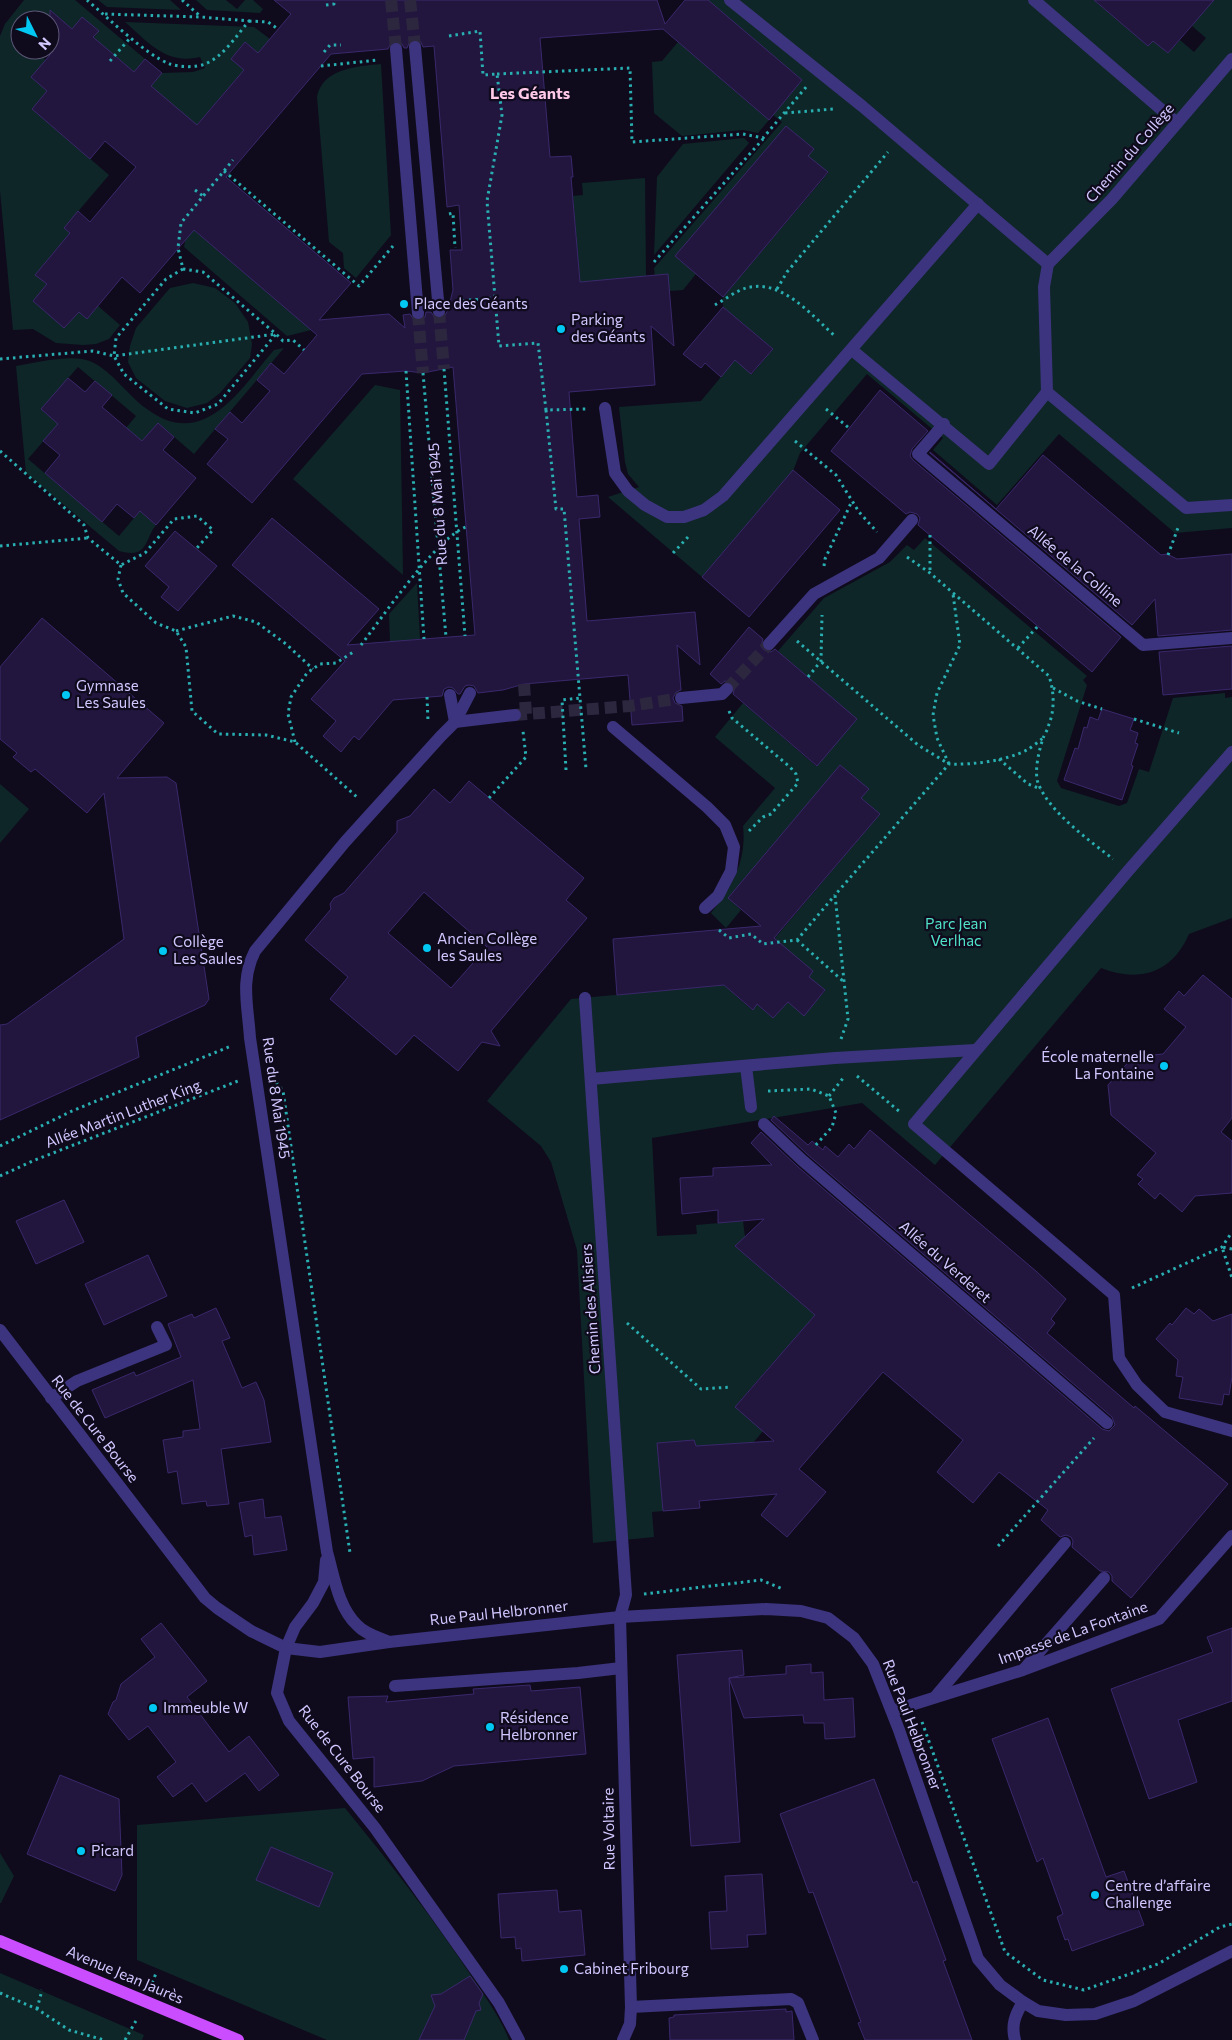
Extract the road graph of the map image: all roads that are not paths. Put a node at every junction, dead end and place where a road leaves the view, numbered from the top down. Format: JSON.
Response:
{"nodes":[{"id":1,"x":730,"y":0,"type":"edge"},
{"id":2,"x":1034,"y":0,"type":"edge"},
{"id":3,"x":415,"y":47,"type":"tunnel mouth"},
{"id":4,"x":396,"y":49,"type":"tunnel mouth"},
{"id":5,"x":1232,"y":59,"type":"edge"},
{"id":6,"x":1178,"y":123,"type":"junction"},
{"id":7,"x":978,"y":204,"type":"junction"},
{"id":8,"x":1048,"y":264,"type":"junction"},
{"id":9,"x":439,"y":311,"type":"tunnel mouth"},
{"id":10,"x":418,"y":313,"type":"tunnel mouth"},
{"id":11,"x":852,"y":350,"type":"junction"},
{"id":12,"x":1047,"y":392,"type":"junction"},
{"id":13,"x":605,"y":408,"type":"road end"},
{"id":14,"x":944,"y":424,"type":"junction"},
{"id":15,"x":1232,"y":505,"type":"edge"},
{"id":16,"x":912,"y":520,"type":"dead end"},
{"id":17,"x":1232,"y":638,"type":"edge"},
{"id":18,"x":769,"y":644,"type":"tunnel mouth"},
{"id":19,"x":724,"y":692,"type":"tunnel mouth"},
{"id":20,"x":470,"y":693,"type":"dead end"},
{"id":21,"x":450,"y":695,"type":"dead end"},
{"id":22,"x":681,"y":698,"type":"tunnel mouth"},
{"id":23,"x":515,"y":715,"type":"tunnel mouth"},
{"id":24,"x":455,"y":722,"type":"junction"},
{"id":25,"x":613,"y":727,"type":"dead end"},
{"id":26,"x":1232,"y":752,"type":"edge"},
{"id":27,"x":705,"y":908,"type":"dead end"},
{"id":28,"x":585,"y":998,"type":"dead end"},
{"id":29,"x":975,"y":1050,"type":"junction"},
{"id":30,"x":746,"y":1066,"type":"junction"},
{"id":31,"x":591,"y":1079,"type":"junction"},
{"id":32,"x":751,"y":1107,"type":"dead end"},
{"id":33,"x":764,"y":1124,"type":"dead end"},
{"id":34,"x":158,"y":1327,"type":"dead end"},
{"id":35,"x":0,"y":1330,"type":"edge"},
{"id":36,"x":51,"y":1398,"type":"junction"},
{"id":37,"x":1107,"y":1423,"type":"road end"},
{"id":38,"x":1232,"y":1431,"type":"edge"},
{"id":39,"x":1232,"y":1536,"type":"edge"},
{"id":40,"x":1065,"y":1543,"type":"dead end"},
{"id":41,"x":327,"y":1552,"type":"junction"},
{"id":42,"x":1104,"y":1578,"type":"dead end"},
{"id":43,"x":620,"y":1616,"type":"junction"},
{"id":44,"x":388,"y":1642,"type":"junction"},
{"id":45,"x":286,"y":1648,"type":"junction"},
{"id":46,"x":621,"y":1668,"type":"junction"},
{"id":47,"x":1023,"y":1670,"type":"junction"},
{"id":48,"x":395,"y":1686,"type":"dead end"},
{"id":49,"x":935,"y":1697,"type":"junction"},
{"id":50,"x":892,"y":1711,"type":"junction"},
{"id":51,"x":0,"y":1940,"type":"edge"},
{"id":52,"x":1232,"y":1951,"type":"edge"},
{"id":53,"x":1023,"y":2002,"type":"junction"},
{"id":54,"x":632,"y":2007,"type":"junction"},
{"id":55,"x":238,"y":2040,"type":"edge"},
{"id":56,"x":519,"y":2040,"type":"edge"},
{"id":57,"x":623,"y":2040,"type":"edge"},
{"id":58,"x":813,"y":2040,"type":"edge"},
{"id":59,"x":1015,"y":2040,"type":"edge"}],
"edges":[{"from":1,"to":7,"type":"street"},
{"from":2,"to":6,"type":"street"},
{"from":3,"to":9,"type":"street"},
{"from":4,"to":10,"type":"street"},
{"from":5,"to":6,"type":"street","name":"Chemin du Collège"},
{"from":6,"to":8,"type":"street","name":"Chemin du Collège"},
{"from":7,"to":8,"type":"street"},
{"from":7,"to":11,"type":"street"},
{"from":8,"to":12,"type":"street"},
{"from":11,"to":13,"type":"street"},
{"from":11,"to":14,"type":"street"},
{"from":12,"to":14,"type":"street"},
{"from":12,"to":15,"type":"street"},
{"from":14,"to":17,"type":"street","name":"Allée de la Colline"},
{"from":16,"to":18,"type":"street"},
{"from":19,"to":22,"type":"street"},
{"from":20,"to":24,"type":"street","name":"Rue du 8 Mai 1945"},
{"from":21,"to":24,"type":"street"},
{"from":23,"to":24,"type":"street"},
{"from":24,"to":41,"type":"street","name":"Rue du 8 Mai 1945"},
{"from":25,"to":27,"type":"street"},
{"from":26,"to":29,"type":"street"},
{"from":28,"to":31,"type":"street","name":"Chemin des Alisiers"},
{"from":29,"to":30,"type":"street"},
{"from":29,"to":38,"type":"street"},
{"from":30,"to":31,"type":"street"},
{"from":30,"to":32,"type":"street"},
{"from":31,"to":43,"type":"street","name":"Chemin des Alisiers"},
{"from":33,"to":37,"type":"street","name":"Allée du Verderet"},
{"from":34,"to":36,"type":"street"},
{"from":35,"to":36,"type":"street","name":"Rue de Cure Bourse"},
{"from":36,"to":45,"type":"street","name":"Rue de Cure Bourse"},
{"from":39,"to":47,"type":"street","name":"Impasse de La Fontaine"},
{"from":40,"to":49,"type":"street"},
{"from":41,"to":44,"type":"street","name":"Rue du 8 Mai 1945"},
{"from":41,"to":45,"type":"street","name":"Rue du 8 Mai 1945"},
{"from":42,"to":47,"type":"street"},
{"from":43,"to":44,"type":"street","name":"Rue Paul Helbronner"},
{"from":43,"to":46,"type":"street","name":"Rue Voltaire"},
{"from":43,"to":50,"type":"street","name":"Rue Paul Helbronner"},
{"from":44,"to":45,"type":"street","name":"Rue Paul Helbronner"},
{"from":45,"to":56,"type":"street","name":"Rue de Cure Bourse"},
{"from":46,"to":48,"type":"street"},
{"from":46,"to":54,"type":"street","name":"Rue Voltaire"},
{"from":47,"to":49,"type":"street","name":"Impasse de La Fontaine"},
{"from":49,"to":50,"type":"street","name":"Impasse de La Fontaine"},
{"from":50,"to":53,"type":"street","name":"Rue Paul Helbronner"},
{"from":51,"to":55,"type":"main road","name":"Avenue Jean Jaurès"},
{"from":52,"to":53,"type":"street","name":"Rue Paul Helbronner"},
{"from":53,"to":59,"type":"street"},
{"from":54,"to":57,"type":"street","name":"Rue Voltaire"},
{"from":54,"to":58,"type":"street"}]}
